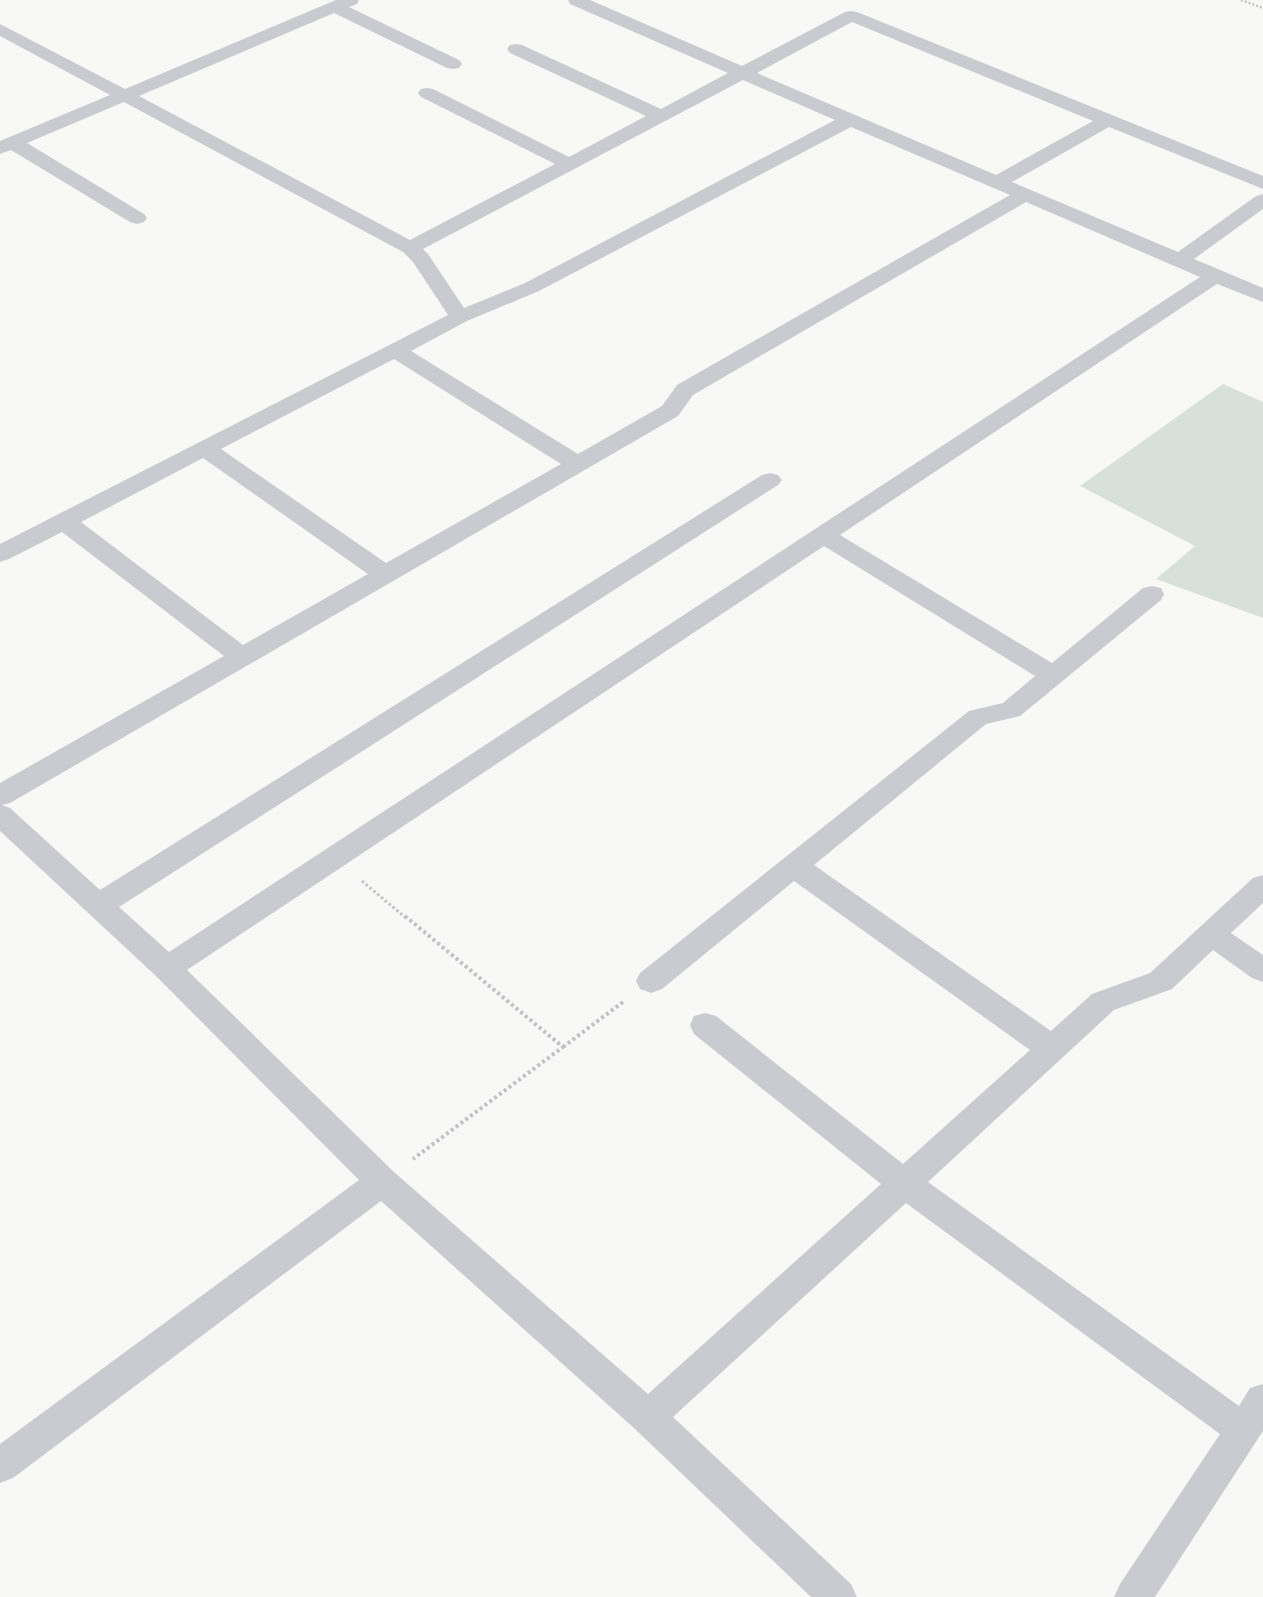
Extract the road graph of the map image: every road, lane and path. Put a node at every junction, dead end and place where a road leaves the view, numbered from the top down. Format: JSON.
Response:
{"nodes":[{"id":1,"x":576,"y":0,"type":"edge"},
{"id":2,"x":1241,"y":0,"type":"edge"},
{"id":3,"x":343,"y":3,"type":"edge"},
{"id":4,"x":853,"y":8,"type":"edge"},
{"id":5,"x":1263,"y":8,"type":"edge"},
{"id":6,"x":0,"y":29,"type":"edge"},
{"id":7,"x":516,"y":49,"type":"dead end"},
{"id":8,"x":453,"y":64,"type":"dead end"},
{"id":9,"x":743,"y":72,"type":"junction"},
{"id":10,"x":428,"y":93,"type":"dead end"},
{"id":11,"x":126,"y":96,"type":"junction"},
{"id":12,"x":660,"y":116,"type":"junction"},
{"id":13,"x":850,"y":120,"type":"junction"},
{"id":14,"x":1108,"y":120,"type":"junction"},
{"id":15,"x":6,"y":145,"type":"edge"},
{"id":16,"x":569,"y":164,"type":"junction"},
{"id":17,"x":996,"y":183,"type":"junction"},
{"id":18,"x":1263,"y":183,"type":"edge"},
{"id":19,"x":1024,"y":195,"type":"junction"},
{"id":20,"x":1263,"y":200,"type":"edge"},
{"id":21,"x":138,"y":218,"type":"dead end"},
{"id":22,"x":410,"y":248,"type":"junction"},
{"id":23,"x":1179,"y":261,"type":"junction"},
{"id":24,"x":1215,"y":276,"type":"junction"},
{"id":25,"x":1263,"y":296,"type":"edge"},
{"id":26,"x":460,"y":318,"type":"junction"},
{"id":27,"x":396,"y":351,"type":"junction"},
{"id":28,"x":205,"y":449,"type":"junction"},
{"id":29,"x":578,"y":464,"type":"junction"},
{"id":30,"x":770,"y":480,"type":"dead end"},
{"id":31,"x":64,"y":521,"type":"junction"},
{"id":32,"x":823,"y":535,"type":"junction"},
{"id":33,"x":0,"y":554,"type":"edge"},
{"id":34,"x":385,"y":574,"type":"junction"},
{"id":35,"x":1152,"y":594,"type":"dead end"},
{"id":36,"x":242,"y":657,"type":"junction"},
{"id":37,"x":1053,"y":675,"type":"junction"},
{"id":38,"x":0,"y":796,"type":"edge"},
{"id":39,"x":0,"y":815,"type":"edge"},
{"id":40,"x":334,"y":858,"type":"junction"},
{"id":41,"x":794,"y":866,"type":"junction"},
{"id":42,"x":1263,"y":886,"type":"edge"},
{"id":43,"x":99,"y":905,"type":"junction"},
{"id":44,"x":1211,"y":934,"type":"junction"},
{"id":45,"x":167,"y":968,"type":"junction"},
{"id":46,"x":1263,"y":970,"type":"edge"},
{"id":47,"x":652,"y":981,"type":"dead end"},
{"id":48,"x":705,"y":1025,"type":"dead end"},
{"id":49,"x":1051,"y":1048,"type":"junction"},
{"id":50,"x":382,"y":1182,"type":"junction"},
{"id":51,"x":904,"y":1183,"type":"junction"},
{"id":52,"x":1263,"y":1400,"type":"edge"},
{"id":53,"x":648,"y":1417,"type":"junction"},
{"id":54,"x":1243,"y":1430,"type":"junction"},
{"id":55,"x":0,"y":1466,"type":"edge"},
{"id":56,"x":838,"y":1597,"type":"edge"},
{"id":57,"x":1133,"y":1597,"type":"edge"}],
"edges":[{"from":1,"to":9,"type":"street"},
{"from":2,"to":5,"type":"path"},
{"from":3,"to":8,"type":"street"},
{"from":3,"to":11,"type":"street"},
{"from":4,"to":9,"type":"street"},
{"from":4,"to":14,"type":"street"},
{"from":6,"to":11,"type":"street"},
{"from":7,"to":12,"type":"street"},
{"from":9,"to":12,"type":"street"},
{"from":9,"to":13,"type":"street"},
{"from":10,"to":16,"type":"street"},
{"from":11,"to":15,"type":"street"},
{"from":11,"to":22,"type":"street"},
{"from":12,"to":16,"type":"street"},
{"from":13,"to":17,"type":"street"},
{"from":13,"to":26,"type":"street"},
{"from":14,"to":17,"type":"street"},
{"from":14,"to":18,"type":"street"},
{"from":15,"to":21,"type":"street"},
{"from":16,"to":22,"type":"street"},
{"from":17,"to":19,"type":"street"},
{"from":19,"to":23,"type":"street"},
{"from":19,"to":29,"type":"street"},
{"from":20,"to":23,"type":"street"},
{"from":22,"to":26,"type":"street"},
{"from":23,"to":24,"type":"street"},
{"from":24,"to":25,"type":"street"},
{"from":24,"to":32,"type":"street"},
{"from":26,"to":27,"type":"street"},
{"from":27,"to":28,"type":"street"},
{"from":27,"to":29,"type":"street"},
{"from":28,"to":31,"type":"street"},
{"from":28,"to":34,"type":"street"},
{"from":29,"to":34,"type":"street"},
{"from":30,"to":43,"type":"street"},
{"from":31,"to":33,"type":"street"},
{"from":31,"to":36,"type":"street"},
{"from":32,"to":37,"type":"street"},
{"from":32,"to":40,"type":"street"},
{"from":34,"to":36,"type":"street"},
{"from":35,"to":37,"type":"street"},
{"from":36,"to":38,"type":"street"},
{"from":37,"to":41,"type":"street"},
{"from":39,"to":43,"type":"street"},
{"from":40,"to":45,"type":"street"},
{"from":40,"to":50,"type":"path"},
{"from":41,"to":47,"type":"street"},
{"from":41,"to":49,"type":"street"},
{"from":42,"to":44,"type":"street"},
{"from":43,"to":45,"type":"street"},
{"from":44,"to":46,"type":"street"},
{"from":44,"to":49,"type":"street"},
{"from":45,"to":50,"type":"street"},
{"from":48,"to":51,"type":"street"},
{"from":49,"to":51,"type":"street"},
{"from":50,"to":53,"type":"street"},
{"from":50,"to":55,"type":"street"},
{"from":51,"to":53,"type":"street"},
{"from":51,"to":54,"type":"street"},
{"from":52,"to":54,"type":"street"},
{"from":53,"to":56,"type":"street"},
{"from":54,"to":57,"type":"street"}]}
